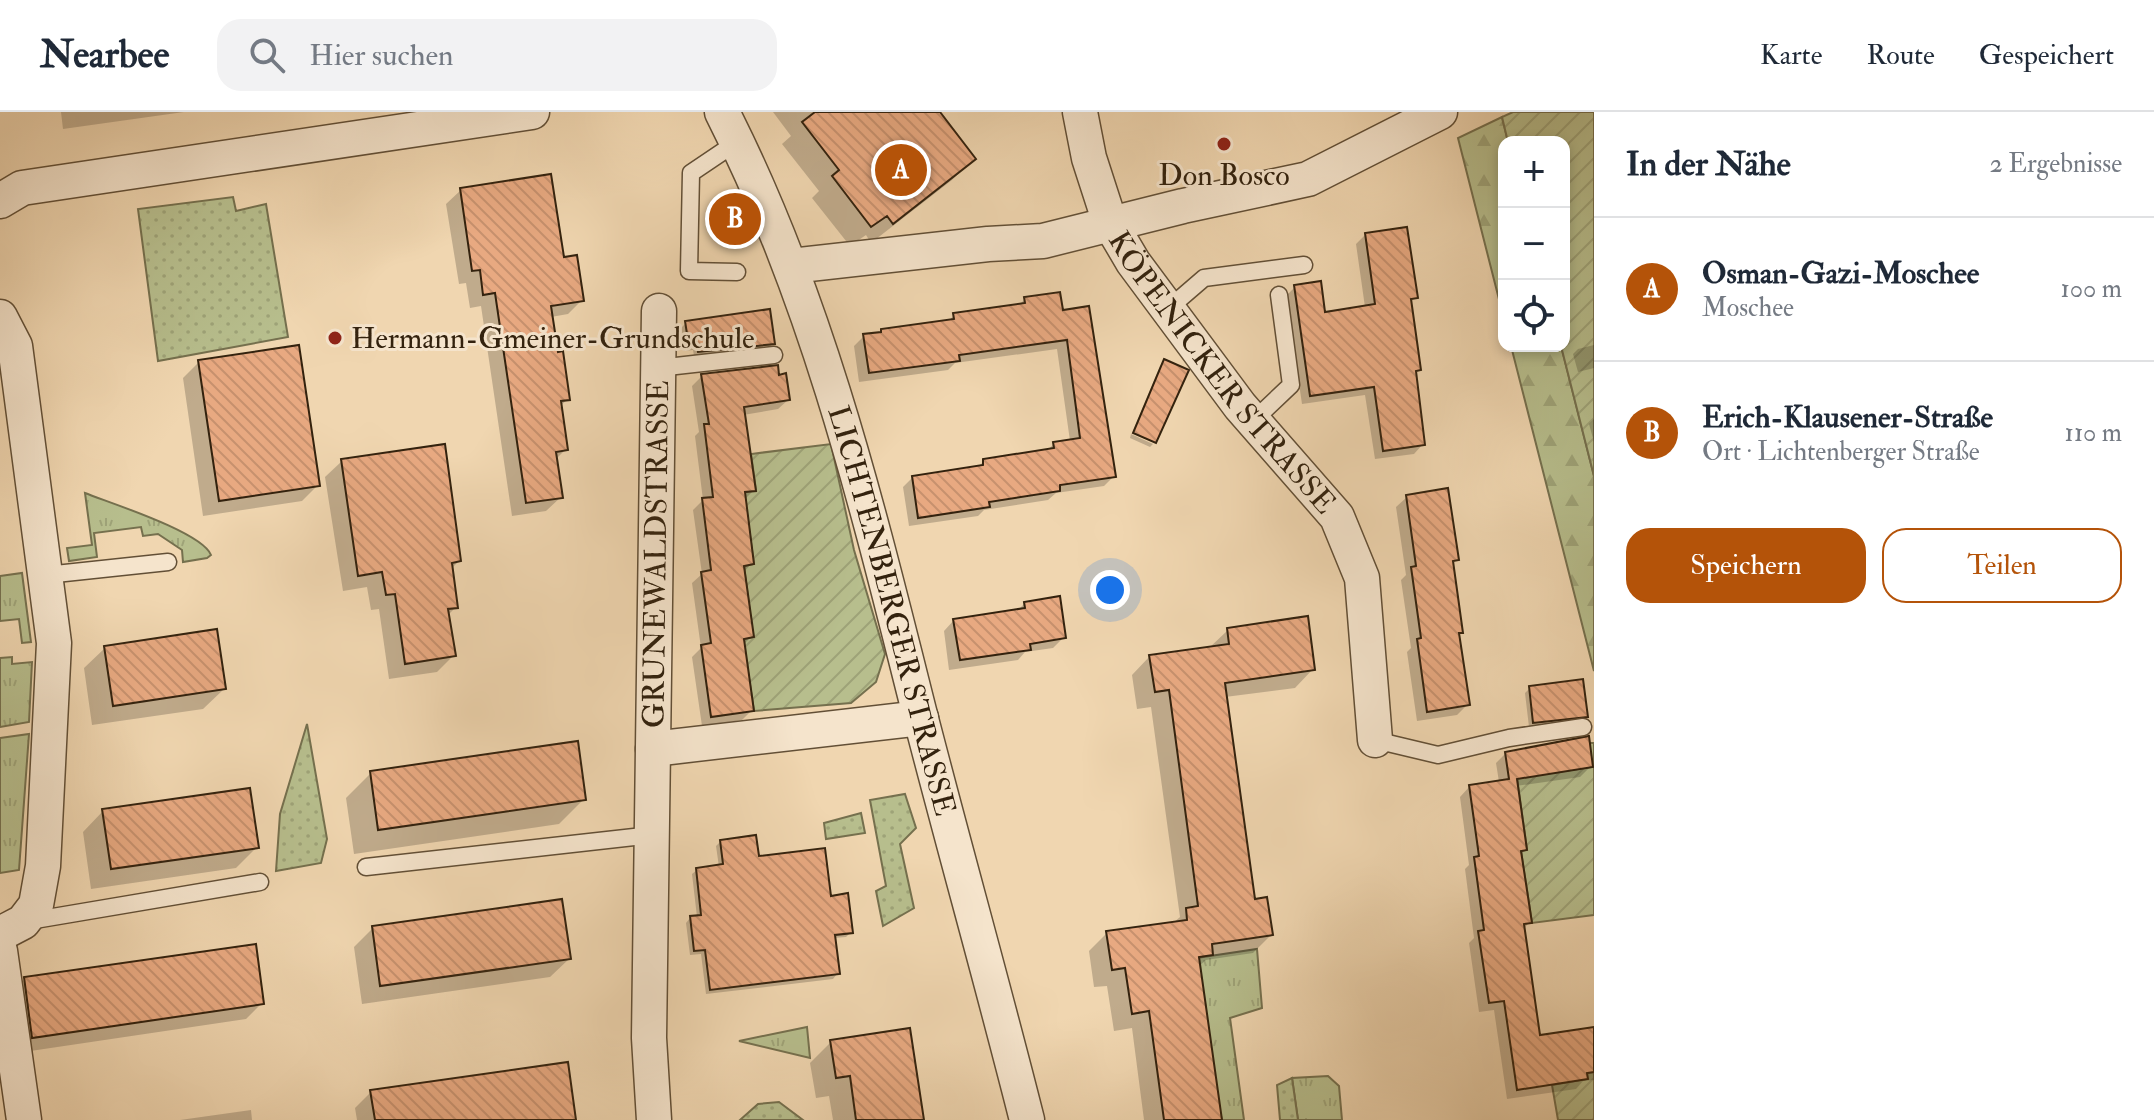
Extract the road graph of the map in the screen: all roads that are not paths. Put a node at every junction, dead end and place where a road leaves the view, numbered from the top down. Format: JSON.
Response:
{"nodes":[{"id":1,"x":532,"y":112,"type":"edge"},
{"id":2,"x":1080,"y":112,"type":"edge"},
{"id":3,"x":1440,"y":112,"type":"edge"},
{"id":4,"x":729,"y":127,"type":"edge"},
{"id":5,"x":0,"y":201,"type":"edge"},
{"id":6,"x":1110,"y":223,"type":"junction"},
{"id":7,"x":1304,"y":265,"type":"dead end"},
{"id":8,"x":791,"y":266,"type":"junction"},
{"id":9,"x":737,"y":272,"type":"dead end"},
{"id":10,"x":1279,"y":295,"type":"dead end"},
{"id":11,"x":1168,"y":309,"type":"junction"},
{"id":12,"x":659,"y":311,"type":"dead end"},
{"id":13,"x":0,"y":317,"type":"edge"},
{"id":14,"x":774,"y":355,"type":"dead end"},
{"id":15,"x":658,"y":368,"type":"junction"},
{"id":16,"x":1253,"y":421,"type":"junction"},
{"id":17,"x":168,"y":562,"type":"dead end"},
{"id":18,"x":46,"y":575,"type":"junction"},
{"id":19,"x":921,"y":718,"type":"junction"},
{"id":20,"x":1583,"y":727,"type":"dead end"},
{"id":21,"x":1375,"y":740,"type":"joint"},
{"id":22,"x":653,"y":749,"type":"junction"},
{"id":23,"x":652,"y":835,"type":"junction"},
{"id":24,"x":366,"y":867,"type":"dead end"},
{"id":25,"x":260,"y":882,"type":"dead end"},
{"id":26,"x":12,"y":928,"type":"edge"},
{"id":27,"x":0,"y":951,"type":"edge"},
{"id":28,"x":24,"y":1120,"type":"edge"},
{"id":29,"x":654,"y":1120,"type":"edge"},
{"id":30,"x":1027,"y":1120,"type":"edge"}],
"edges":[{"from":1,"to":5,"type":"street"},
{"from":2,"to":6,"type":"street"},
{"from":3,"to":6,"type":"street"},
{"from":4,"to":8,"type":"street","name":"LICHTENBERGER STRASSE"},
{"from":4,"to":9,"type":"lane"},
{"from":6,"to":8,"type":"street","name":"KÖPENICKER STRASSE"},
{"from":6,"to":11,"type":"street","name":"KÖPENICKER STRASSE"},
{"from":7,"to":11,"type":"lane"},
{"from":8,"to":19,"type":"street","name":"LICHTENBERGER STRASSE"},
{"from":10,"to":16,"type":"lane"},
{"from":11,"to":16,"type":"street","name":"KÖPENICKER STRASSE"},
{"from":12,"to":15,"type":"street","name":"GRUNEWALDSTRASSE"},
{"from":13,"to":18,"type":"street"},
{"from":14,"to":15,"type":"lane"},
{"from":15,"to":22,"type":"street","name":"GRUNEWALDSTRASSE"},
{"from":16,"to":21,"type":"street","name":"KÖPENICKER STRASSE"},
{"from":17,"to":18,"type":"lane"},
{"from":18,"to":26,"type":"street"},
{"from":19,"to":22,"type":"street","name":"GRUNEWALDSTRASSE"},
{"from":19,"to":30,"type":"street","name":"LICHTENBERGER STRASSE"},
{"from":20,"to":21,"type":"lane"},
{"from":22,"to":23,"type":"street","name":"GRUNEWALDSTRASSE"},
{"from":23,"to":24,"type":"lane"},
{"from":23,"to":29,"type":"street","name":"GRUNEWALDSTRASSE"},
{"from":25,"to":26,"type":"lane"},
{"from":27,"to":28,"type":"street"}]}
